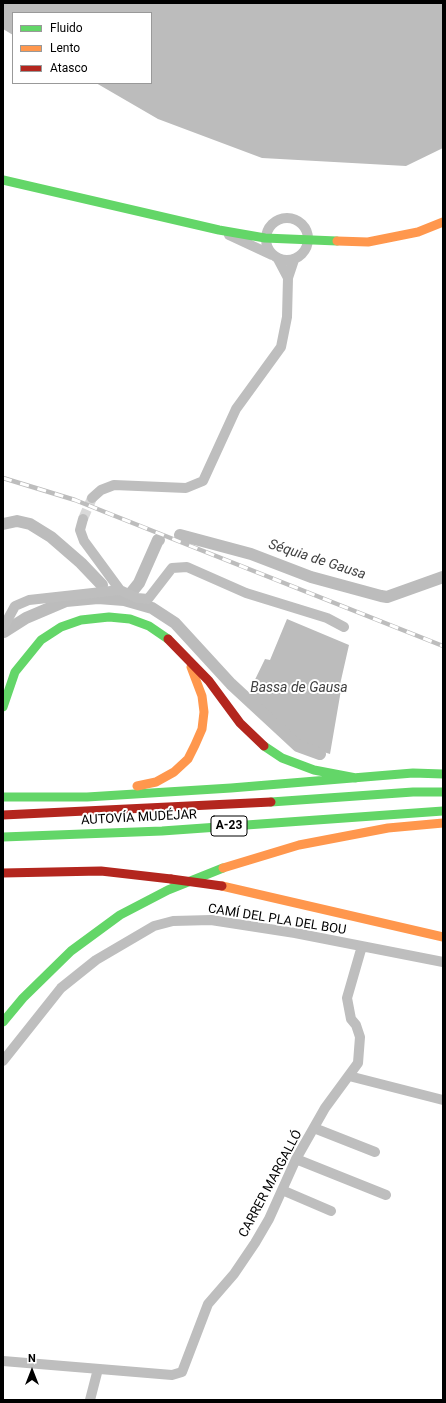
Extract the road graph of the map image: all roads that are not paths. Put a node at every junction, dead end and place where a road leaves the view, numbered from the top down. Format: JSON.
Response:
{"nodes":[{"id":1,"x":3,"y":180,"type":"edge"},
{"id":2,"x":443,"y":222,"type":"edge"},
{"id":3,"x":218,"y":230,"type":"junction"},
{"id":4,"x":265,"y":238,"type":"junction"},
{"id":5,"x":309,"y":242,"type":"junction"},
{"id":6,"x":275,"y":257,"type":"junction"},
{"id":7,"x":294,"y":260,"type":"junction"},
{"id":8,"x":288,"y":278,"type":"junction"},
{"id":9,"x":92,"y":498,"type":"tunnel mouth"},
{"id":10,"x":83,"y":519,"type":"tunnel mouth"},
{"id":11,"x":120,"y":590,"type":"junction"},
{"id":12,"x":344,"y":627,"type":"dead end"},
{"id":13,"x":3,"y":628,"type":"edge"},
{"id":14,"x":184,"y":654,"type":"junction"},
{"id":15,"x":3,"y":708,"type":"edge"},
{"id":16,"x":443,"y":774,"type":"edge"},
{"id":17,"x":356,"y":778,"type":"junction"},
{"id":18,"x":443,"y":792,"type":"edge"},
{"id":19,"x":3,"y":797,"type":"edge"},
{"id":20,"x":20,"y":798,"type":"junction"},
{"id":21,"x":443,"y":811,"type":"edge"},
{"id":22,"x":3,"y":815,"type":"edge"},
{"id":23,"x":443,"y":823,"type":"edge"},
{"id":24,"x":3,"y":837,"type":"edge"},
{"id":25,"x":6,"y":872,"type":"edge"},
{"id":26,"x":443,"y":937,"type":"edge"},
{"id":27,"x":362,"y":946,"type":"junction"},
{"id":28,"x":443,"y":962,"type":"edge"},
{"id":29,"x":3,"y":1022,"type":"edge"},
{"id":30,"x":3,"y":1061,"type":"edge"},
{"id":31,"x":349,"y":1076,"type":"junction"},
{"id":32,"x":443,"y":1100,"type":"edge"},
{"id":33,"x":314,"y":1128,"type":"junction"},
{"id":34,"x":375,"y":1152,"type":"dead end"},
{"id":35,"x":296,"y":1159,"type":"junction"},
{"id":36,"x":282,"y":1190,"type":"junction"},
{"id":37,"x":386,"y":1195,"type":"dead end"},
{"id":38,"x":331,"y":1211,"type":"dead end"},
{"id":39,"x":3,"y":1361,"type":"edge"},
{"id":40,"x":98,"y":1369,"type":"junction"},
{"id":41,"x":90,"y":1400,"type":"edge"}],
"edges":[{"from":1,"to":3,"type":"main road"},
{"from":2,"to":5,"type":"main road"},
{"from":3,"to":4,"type":"main road"},
{"from":3,"to":6,"type":"street"},
{"from":4,"to":5,"type":"main road"},
{"from":4,"to":5,"type":"street"},
{"from":4,"to":6,"type":"street"},
{"from":5,"to":7,"type":"street"},
{"from":6,"to":7,"type":"street"},
{"from":6,"to":8,"type":"street"},
{"from":7,"to":8,"type":"street"},
{"from":8,"to":9,"type":"street"},
{"from":10,"to":11,"type":"street"},
{"from":11,"to":12,"type":"street"},
{"from":11,"to":13,"type":"street"},
{"from":14,"to":15,"type":"main road"},
{"from":14,"to":17,"type":"main road"},
{"from":14,"to":20,"type":"main road"},
{"from":16,"to":17,"type":"main road"},
{"from":17,"to":20,"type":"main road"},
{"from":18,"to":22,"type":"main road","name":"AUTOVÍA MUDÉJAR","number":"A-23"},
{"from":19,"to":20,"type":"main road"},
{"from":21,"to":24,"type":"main road","name":"AUTOVÍA MUDÉJAR","number":"A-23"},
{"from":23,"to":29,"type":"main road"},
{"from":25,"to":26,"type":"main road","bridge":true},
{"from":27,"to":28,"type":"street","name":"CAMÍ DEL PLA DEL BOU"},
{"from":27,"to":30,"type":"street","name":"CAMÍ DEL PLA DEL BOU"},
{"from":27,"to":31,"type":"street","name":"CARRER MARGALLÓ"},
{"from":31,"to":32,"type":"street"},
{"from":31,"to":33,"type":"street","name":"CARRER MARGALLÓ"},
{"from":33,"to":34,"type":"street"},
{"from":33,"to":35,"type":"street","name":"CARRER MARGALLÓ"},
{"from":35,"to":36,"type":"street","name":"CARRER MARGALLÓ"},
{"from":35,"to":37,"type":"street"},
{"from":36,"to":38,"type":"street"},
{"from":36,"to":40,"type":"street","name":"CARRER MARGALLÓ"},
{"from":39,"to":40,"type":"street","name":"CARRER MARGALLÓ"},
{"from":40,"to":41,"type":"street"}]}
